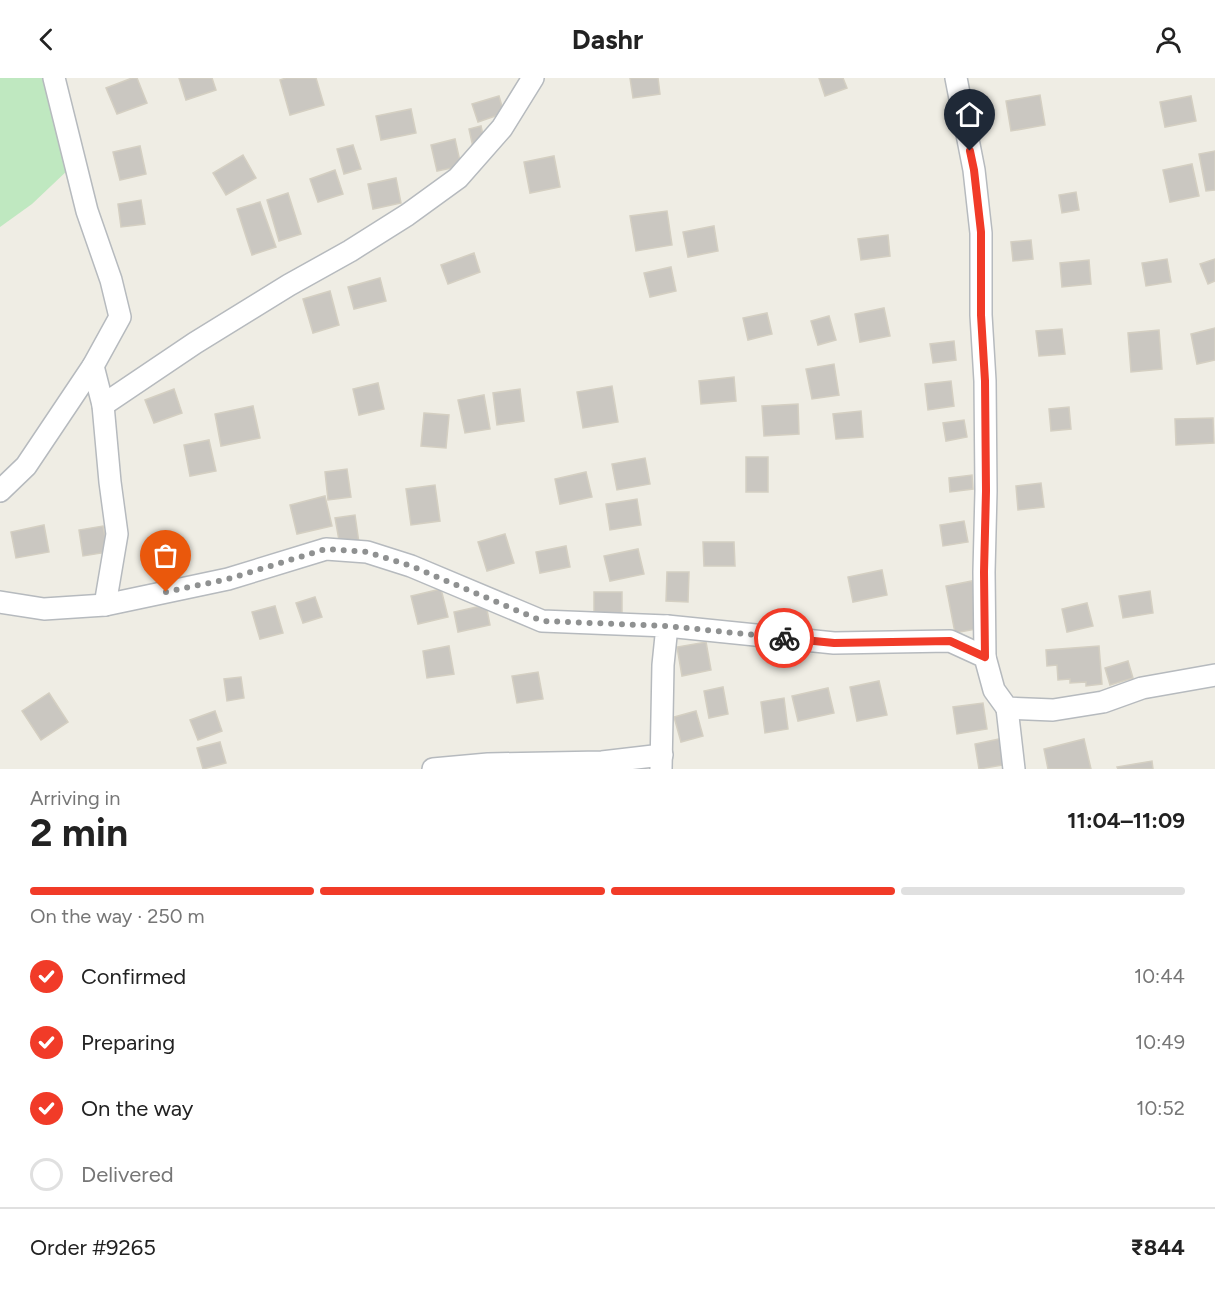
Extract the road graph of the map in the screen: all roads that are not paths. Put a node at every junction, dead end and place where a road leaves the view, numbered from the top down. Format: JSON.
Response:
{"nodes":[{"id":1,"x":54,"y":78,"type":"edge"},
{"id":2,"x":533,"y":78,"type":"edge"},
{"id":3,"x":956,"y":78,"type":"edge"},
{"id":4,"x":93,"y":366,"type":"junction"},
{"id":5,"x":103,"y":405,"type":"junction"},
{"id":6,"x":0,"y":491,"type":"edge"},
{"id":7,"x":0,"y":602,"type":"edge"},
{"id":8,"x":105,"y":605,"type":"junction"},
{"id":9,"x":667,"y":626,"type":"junction"},
{"id":10,"x":985,"y":657,"type":"junction"},
{"id":11,"x":1215,"y":675,"type":"edge"},
{"id":12,"x":1007,"y":708,"type":"junction"},
{"id":13,"x":662,"y":762,"type":"edge"},
{"id":14,"x":433,"y":769,"type":"edge"},
{"id":15,"x":1014,"y":769,"type":"edge"}],
"edges":[{"from":1,"to":4,"type":"street"},
{"from":2,"to":5,"type":"street"},
{"from":3,"to":10,"type":"street"},
{"from":4,"to":5,"type":"street"},
{"from":4,"to":6,"type":"street"},
{"from":5,"to":8,"type":"street"},
{"from":7,"to":8,"type":"street"},
{"from":8,"to":9,"type":"street"},
{"from":9,"to":10,"type":"street"},
{"from":9,"to":13,"type":"street"},
{"from":10,"to":12,"type":"street"},
{"from":11,"to":12,"type":"street"},
{"from":12,"to":15,"type":"street"},
{"from":13,"to":14,"type":"street"}]}
